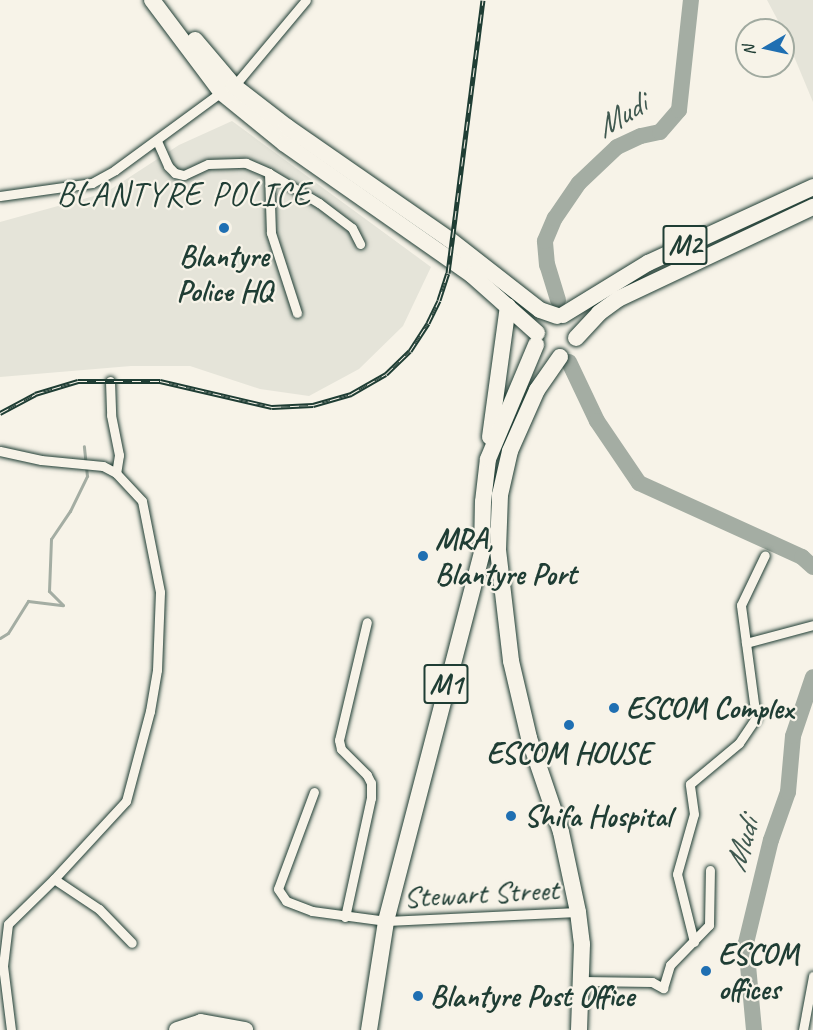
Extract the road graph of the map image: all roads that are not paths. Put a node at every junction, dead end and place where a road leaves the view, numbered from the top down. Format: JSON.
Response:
{"nodes":[{"id":1,"x":152,"y":0,"type":"edge"},
{"id":2,"x":161,"y":0,"type":"edge"},
{"id":3,"x":306,"y":0,"type":"edge"},
{"id":4,"x":227,"y":89,"type":"junction"},
{"id":5,"x":157,"y":141,"type":"junction"},
{"id":6,"x":269,"y":173,"type":"junction"},
{"id":7,"x":813,"y":187,"type":"edge"},
{"id":8,"x":0,"y":196,"type":"edge"},
{"id":9,"x":813,"y":207,"type":"edge"},
{"id":10,"x":360,"y":244,"type":"dead end"},
{"id":11,"x":508,"y":306,"type":"junction"},
{"id":12,"x":297,"y":313,"type":"dead end"},
{"id":13,"x":560,"y":315,"type":"junction"},
{"id":14,"x":576,"y":338,"type":"junction"},
{"id":15,"x":537,"y":339,"type":"junction"},
{"id":16,"x":560,"y":357,"type":"junction"},
{"id":17,"x":110,"y":381,"type":"dead end"},
{"id":18,"x":0,"y":452,"type":"edge"},
{"id":19,"x":488,"y":459,"type":"junction"},
{"id":20,"x":116,"y":473,"type":"junction"},
{"id":21,"x":765,"y":555,"type":"dead end"},
{"id":22,"x":367,"y":622,"type":"dead end"},
{"id":23,"x":813,"y":625,"type":"edge"},
{"id":24,"x":746,"y":643,"type":"junction"},
{"id":25,"x":314,"y":792,"type":"dead end"},
{"id":26,"x":710,"y":870,"type":"dead end"},
{"id":27,"x":54,"y":879,"type":"junction"},
{"id":28,"x":578,"y":912,"type":"junction"},
{"id":29,"x":345,"y":917,"type":"junction"},
{"id":30,"x":386,"y":921,"type":"junction"},
{"id":31,"x":694,"y":942,"type":"junction"},
{"id":32,"x":2,"y":943,"type":"edge"},
{"id":33,"x":132,"y":943,"type":"dead end"},
{"id":34,"x":813,"y":976,"type":"edge"},
{"id":35,"x":582,"y":981,"type":"junction"},
{"id":36,"x":11,"y":1030,"type":"edge"},
{"id":37,"x":177,"y":1030,"type":"edge"},
{"id":38,"x":245,"y":1030,"type":"edge"},
{"id":39,"x":369,"y":1030,"type":"edge"},
{"id":40,"x":579,"y":1030,"type":"edge"},
{"id":41,"x":803,"y":1030,"type":"edge"}],
"edges":[{"from":1,"to":4,"type":"highway"},
{"from":2,"to":4,"type":"highway"},
{"from":3,"to":4,"type":"street"},
{"from":4,"to":5,"type":"street"},
{"from":4,"to":11,"type":"highway"},
{"from":4,"to":13,"type":"highway"},
{"from":5,"to":6,"type":"street"},
{"from":5,"to":8,"type":"street"},
{"from":6,"to":10,"type":"street"},
{"from":6,"to":12,"type":"street"},
{"from":7,"to":13,"type":"highway","number":"M2"},
{"from":9,"to":14,"type":"highway","number":"M2"},
{"from":11,"to":15,"type":"highway"},
{"from":11,"to":19,"type":"highway"},
{"from":13,"to":14,"type":"highway"},
{"from":13,"to":15,"type":"highway"},
{"from":14,"to":16,"type":"highway"},
{"from":15,"to":16,"type":"highway"},
{"from":15,"to":19,"type":"highway","number":"M1"},
{"from":16,"to":28,"type":"highway","number":"M1"},
{"from":17,"to":20,"type":"street"},
{"from":18,"to":20,"type":"street"},
{"from":19,"to":30,"type":"highway","number":"M1"},
{"from":20,"to":27,"type":"street"},
{"from":21,"to":24,"type":"street"},
{"from":22,"to":29,"type":"street"},
{"from":23,"to":24,"type":"street"},
{"from":24,"to":31,"type":"street"},
{"from":25,"to":29,"type":"street","name":"Stewart Street"},
{"from":26,"to":31,"type":"street"},
{"from":27,"to":32,"type":"street"},
{"from":27,"to":33,"type":"street"},
{"from":28,"to":30,"type":"street","name":"Stewart Street"},
{"from":28,"to":35,"type":"highway","number":"M1"},
{"from":29,"to":30,"type":"street","name":"Stewart Street"},
{"from":30,"to":39,"type":"highway","number":"M1"},
{"from":31,"to":35,"type":"street"},
{"from":32,"to":36,"type":"street"},
{"from":34,"to":41,"type":"street"},
{"from":35,"to":40,"type":"highway","number":"M1"},
{"from":37,"to":38,"type":"highway"}]}
